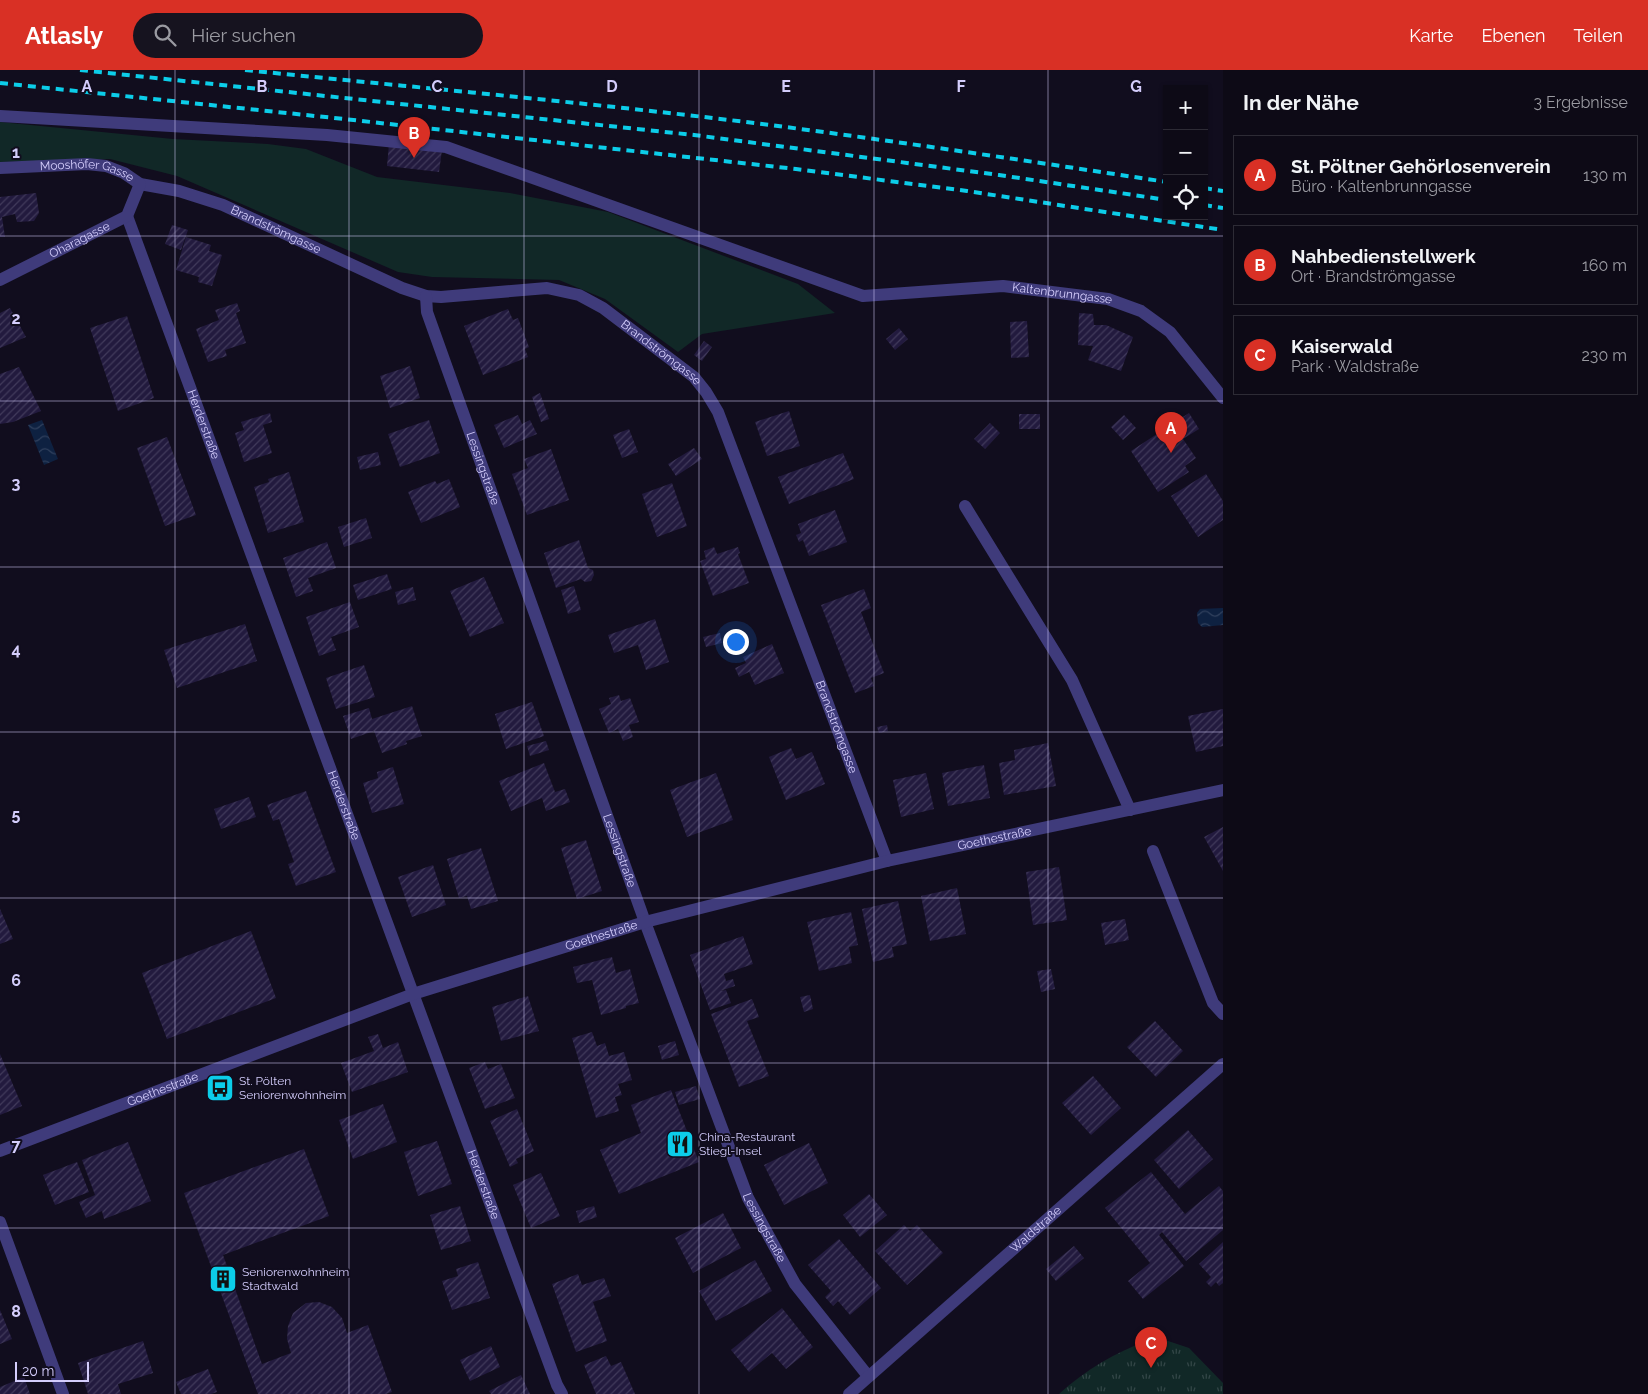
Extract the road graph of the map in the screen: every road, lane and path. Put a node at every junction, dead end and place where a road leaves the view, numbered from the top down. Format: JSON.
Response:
{"nodes":[{"id":1,"x":0,"y":116,"type":"edge"},
{"id":2,"x":0,"y":168,"type":"edge"},
{"id":3,"x":140,"y":184,"type":"junction"},
{"id":4,"x":127,"y":216,"type":"junction"},
{"id":5,"x":0,"y":280,"type":"edge"},
{"id":6,"x":426,"y":296,"type":"junction"},
{"id":7,"x":1223,"y":398,"type":"edge"},
{"id":8,"x":965,"y":506,"type":"dead end"},
{"id":9,"x":1223,"y":790,"type":"edge"},
{"id":10,"x":1130,"y":810,"type":"junction"},
{"id":11,"x":1153,"y":851,"type":"dead end"},
{"id":12,"x":886,"y":860,"type":"junction"},
{"id":13,"x":645,"y":922,"type":"junction"},
{"id":14,"x":413,"y":994,"type":"junction"},
{"id":15,"x":1223,"y":1014,"type":"edge"},
{"id":16,"x":1223,"y":1064,"type":"edge"},
{"id":17,"x":0,"y":1151,"type":"edge"},
{"id":18,"x":0,"y":1222,"type":"edge"},
{"id":19,"x":868,"y":1376,"type":"junction"},
{"id":20,"x":63,"y":1394,"type":"edge"},
{"id":21,"x":562,"y":1394,"type":"edge"},
{"id":22,"x":849,"y":1394,"type":"edge"}],
"edges":[{"from":1,"to":7,"type":"street","name":"Kaltenbrunngasse"},
{"from":2,"to":3,"type":"street","name":"Mooshöfer Gasse"},
{"from":3,"to":4,"type":"street"},
{"from":3,"to":6,"type":"street","name":"Brandströmgasse"},
{"from":4,"to":5,"type":"street","name":"Oharagasse"},
{"from":4,"to":14,"type":"street","name":"Herderstraße"},
{"from":6,"to":12,"type":"street","name":"Brandströmgasse"},
{"from":6,"to":13,"type":"street","name":"Lessingstraße"},
{"from":8,"to":10,"type":"street"},
{"from":9,"to":10,"type":"street","name":"Goethestraße"},
{"from":10,"to":12,"type":"street","name":"Goethestraße"},
{"from":11,"to":15,"type":"street"},
{"from":12,"to":13,"type":"street","name":"Goethestraße"},
{"from":13,"to":14,"type":"street","name":"Goethestraße"},
{"from":13,"to":19,"type":"street","name":"Lessingstraße"},
{"from":14,"to":17,"type":"street","name":"Goethestraße"},
{"from":14,"to":21,"type":"street","name":"Herderstraße"},
{"from":16,"to":19,"type":"street","name":"Waldstraße"},
{"from":18,"to":20,"type":"street"},
{"from":19,"to":22,"type":"street","name":"Waldstraße"}]}
